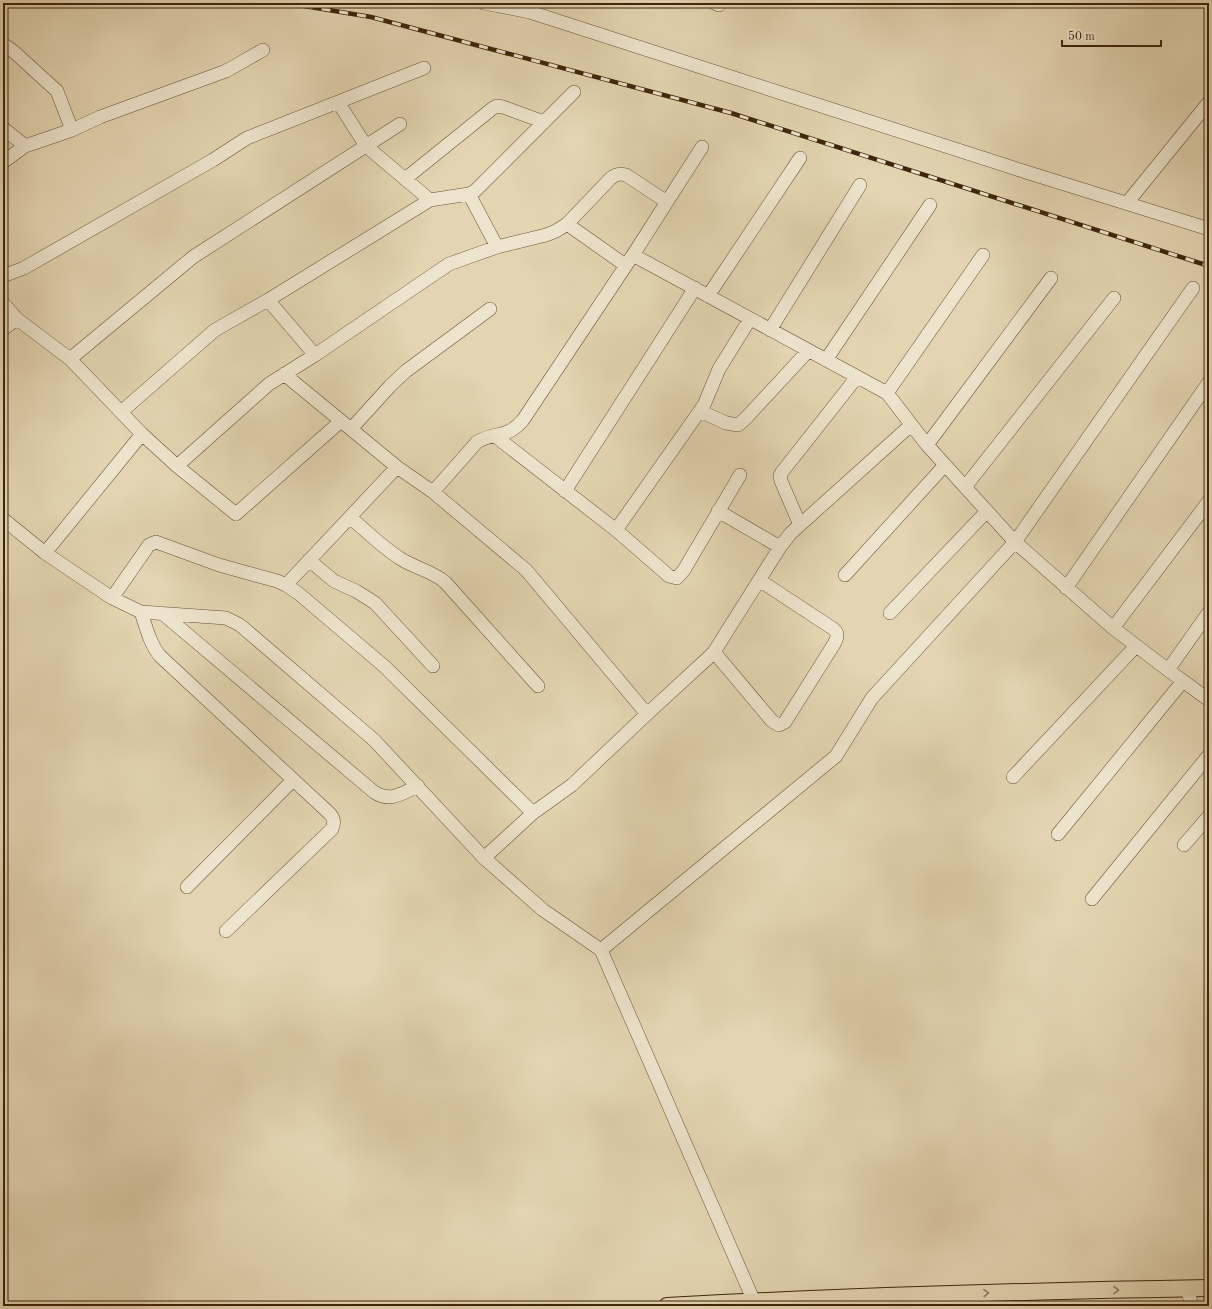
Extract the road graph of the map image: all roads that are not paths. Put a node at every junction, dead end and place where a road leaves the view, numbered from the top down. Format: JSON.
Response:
{"nodes":[{"id":1,"x":484,"y":3,"type":"edge"},
{"id":2,"x":533,"y":7,"type":"edge"},
{"id":3,"x":3,"y":44,"type":"edge"},
{"id":4,"x":263,"y":50,"type":"dead end"},
{"id":5,"x":424,"y":68,"type":"dead end"},
{"id":6,"x":574,"y":92,"type":"dead end"},
{"id":7,"x":338,"y":102,"type":"junction"},
{"id":8,"x":1209,"y":102,"type":"edge"},
{"id":9,"x":544,"y":122,"type":"junction"},
{"id":10,"x":400,"y":124,"type":"dead end"},
{"id":11,"x":3,"y":128,"type":"edge"},
{"id":12,"x":72,"y":130,"type":"junction"},
{"id":13,"x":25,"y":146,"type":"junction"},
{"id":14,"x":366,"y":146,"type":"junction"},
{"id":15,"x":702,"y":147,"type":"dead end"},
{"id":16,"x":800,"y":158,"type":"dead end"},
{"id":17,"x":3,"y":162,"type":"edge"},
{"id":18,"x":405,"y":179,"type":"junction"},
{"id":19,"x":860,"y":185,"type":"dead end"},
{"id":20,"x":469,"y":194,"type":"junction"},
{"id":21,"x":430,"y":200,"type":"junction"},
{"id":22,"x":666,"y":202,"type":"junction"},
{"id":23,"x":1127,"y":203,"type":"junction"},
{"id":24,"x":930,"y":205,"type":"dead end"},
{"id":25,"x":567,"y":224,"type":"junction"},
{"id":26,"x":1209,"y":229,"type":"edge"},
{"id":27,"x":497,"y":247,"type":"junction"},
{"id":28,"x":983,"y":255,"type":"dead end"},
{"id":29,"x":629,"y":260,"type":"junction"},
{"id":30,"x":3,"y":276,"type":"edge"},
{"id":31,"x":1050,"y":278,"type":"dead end"},
{"id":32,"x":695,"y":288,"type":"junction"},
{"id":33,"x":1193,"y":288,"type":"dead end"},
{"id":34,"x":708,"y":296,"type":"junction"},
{"id":35,"x":1114,"y":298,"type":"dead end"},
{"id":36,"x":268,"y":300,"type":"junction"},
{"id":37,"x":3,"y":304,"type":"edge"},
{"id":38,"x":490,"y":309,"type":"dead end"},
{"id":39,"x":17,"y":319,"type":"junction"},
{"id":40,"x":750,"y":319,"type":"junction"},
{"id":41,"x":3,"y":329,"type":"edge"},
{"id":42,"x":770,"y":330,"type":"junction"},
{"id":43,"x":808,"y":351,"type":"junction"},
{"id":44,"x":315,"y":355,"type":"junction"},
{"id":45,"x":70,"y":359,"type":"junction"},
{"id":46,"x":826,"y":360,"type":"junction"},
{"id":47,"x":284,"y":374,"type":"junction"},
{"id":48,"x":857,"y":377,"type":"junction"},
{"id":49,"x":1209,"y":382,"type":"edge"},
{"id":50,"x":887,"y":393,"type":"junction"},
{"id":51,"x":700,"y":411,"type":"junction"},
{"id":52,"x":121,"y":412,"type":"junction"},
{"id":53,"x":346,"y":425,"type":"junction"},
{"id":54,"x":911,"y":425,"type":"junction"},
{"id":55,"x":142,"y":434,"type":"junction"},
{"id":56,"x":495,"y":436,"type":"junction"},
{"id":57,"x":927,"y":445,"type":"junction"},
{"id":58,"x":945,"y":465,"type":"junction"},
{"id":59,"x":177,"y":466,"type":"junction"},
{"id":60,"x":397,"y":467,"type":"junction"},
{"id":61,"x":740,"y":475,"type":"dead end"},
{"id":62,"x":965,"y":487,"type":"junction"},
{"id":63,"x":565,"y":491,"type":"junction"},
{"id":64,"x":433,"y":492,"type":"junction"},
{"id":65,"x":1209,"y":501,"type":"edge"},
{"id":66,"x":718,"y":511,"type":"junction"},
{"id":67,"x":987,"y":511,"type":"junction"},
{"id":68,"x":350,"y":517,"type":"junction"},
{"id":69,"x":3,"y":519,"type":"edge"},
{"id":70,"x":800,"y":525,"type":"junction"},
{"id":71,"x":616,"y":530,"type":"junction"},
{"id":72,"x":1015,"y":542,"type":"junction"},
{"id":73,"x":780,"y":547,"type":"junction"},
{"id":74,"x":46,"y":553,"type":"junction"},
{"id":75,"x":309,"y":560,"type":"junction"},
{"id":76,"x":845,"y":575,"type":"dead end"},
{"id":77,"x":759,"y":580,"type":"junction"},
{"id":78,"x":286,"y":585,"type":"junction"},
{"id":79,"x":1066,"y":588,"type":"junction"},
{"id":80,"x":112,"y":598,"type":"junction"},
{"id":81,"x":141,"y":612,"type":"junction"},
{"id":82,"x":1209,"y":612,"type":"edge"},
{"id":83,"x":890,"y":613,"type":"dead end"},
{"id":84,"x":162,"y":614,"type":"junction"},
{"id":85,"x":1113,"y":628,"type":"junction"},
{"id":86,"x":1136,"y":646,"type":"junction"},
{"id":87,"x":714,"y":652,"type":"junction"},
{"id":88,"x":433,"y":666,"type":"dead end"},
{"id":89,"x":1168,"y":670,"type":"junction"},
{"id":90,"x":1183,"y":681,"type":"junction"},
{"id":91,"x":538,"y":686,"type":"dead end"},
{"id":92,"x":1209,"y":700,"type":"edge"},
{"id":93,"x":647,"y":714,"type":"junction"},
{"id":94,"x":1209,"y":755,"type":"edge"},
{"id":95,"x":1013,"y":777,"type":"dead end"},
{"id":96,"x":293,"y":780,"type":"junction"},
{"id":97,"x":418,"y":786,"type":"junction"},
{"id":98,"x":533,"y":813,"type":"junction"},
{"id":99,"x":1209,"y":816,"type":"edge"},
{"id":100,"x":1058,"y":834,"type":"dead end"},
{"id":101,"x":1184,"y":845,"type":"dead end"},
{"id":102,"x":484,"y":858,"type":"junction"},
{"id":103,"x":187,"y":886,"type":"dead end"},
{"id":104,"x":1092,"y":899,"type":"dead end"},
{"id":105,"x":226,"y":931,"type":"dead end"},
{"id":106,"x":601,"y":950,"type":"junction"},
{"id":107,"x":1187,"y":1288,"type":"junction"},
{"id":108,"x":1209,"y":1288,"type":"edge"},
{"id":109,"x":755,"y":1304,"type":"edge"},
{"id":110,"x":667,"y":1306,"type":"edge"},
{"id":111,"x":1192,"y":1306,"type":"edge"}],
"edges":[{"from":1,"to":2,"type":"street"},
{"from":2,"to":23,"type":"street"},
{"from":3,"to":12,"type":"street"},
{"from":4,"to":12,"type":"street"},
{"from":5,"to":7,"type":"street"},
{"from":6,"to":9,"type":"street"},
{"from":7,"to":14,"type":"street"},
{"from":7,"to":30,"type":"street"},
{"from":8,"to":23,"type":"street"},
{"from":9,"to":18,"type":"street"},
{"from":9,"to":20,"type":"street"},
{"from":10,"to":14,"type":"street"},
{"from":11,"to":13,"type":"street"},
{"from":12,"to":13,"type":"street"},
{"from":13,"to":17,"type":"street"},
{"from":14,"to":18,"type":"street"},
{"from":14,"to":45,"type":"street"},
{"from":15,"to":22,"type":"street"},
{"from":16,"to":34,"type":"street"},
{"from":18,"to":21,"type":"street"},
{"from":19,"to":42,"type":"street"},
{"from":20,"to":21,"type":"street"},
{"from":20,"to":27,"type":"street"},
{"from":21,"to":36,"type":"street"},
{"from":22,"to":25,"type":"street"},
{"from":22,"to":29,"type":"street"},
{"from":23,"to":26,"type":"street"},
{"from":24,"to":46,"type":"street"},
{"from":25,"to":27,"type":"street"},
{"from":25,"to":29,"type":"street"},
{"from":27,"to":44,"type":"street"},
{"from":28,"to":50,"type":"street"},
{"from":29,"to":32,"type":"street"},
{"from":29,"to":56,"type":"street"},
{"from":31,"to":57,"type":"street"},
{"from":32,"to":34,"type":"street"},
{"from":32,"to":63,"type":"street"},
{"from":33,"to":72,"type":"street"},
{"from":34,"to":40,"type":"street"},
{"from":35,"to":62,"type":"street"},
{"from":36,"to":44,"type":"street"},
{"from":36,"to":52,"type":"street"},
{"from":37,"to":39,"type":"street"},
{"from":38,"to":53,"type":"street"},
{"from":39,"to":41,"type":"street"},
{"from":39,"to":45,"type":"street"},
{"from":40,"to":42,"type":"street"},
{"from":40,"to":51,"type":"street"},
{"from":42,"to":43,"type":"street"},
{"from":43,"to":46,"type":"street"},
{"from":43,"to":51,"type":"street"},
{"from":44,"to":47,"type":"street"},
{"from":45,"to":52,"type":"street"},
{"from":46,"to":48,"type":"street"},
{"from":47,"to":53,"type":"street"},
{"from":47,"to":59,"type":"street"},
{"from":48,"to":50,"type":"street"},
{"from":48,"to":70,"type":"street"},
{"from":49,"to":79,"type":"street"},
{"from":50,"to":54,"type":"street"},
{"from":51,"to":71,"type":"street"},
{"from":52,"to":55,"type":"street"},
{"from":53,"to":59,"type":"street"},
{"from":53,"to":60,"type":"street"},
{"from":54,"to":57,"type":"street"},
{"from":54,"to":70,"type":"street"},
{"from":55,"to":59,"type":"street"},
{"from":55,"to":74,"type":"street"},
{"from":56,"to":63,"type":"street"},
{"from":56,"to":64,"type":"street"},
{"from":57,"to":58,"type":"street"},
{"from":58,"to":62,"type":"street"},
{"from":58,"to":76,"type":"street"},
{"from":60,"to":64,"type":"street"},
{"from":60,"to":68,"type":"street"},
{"from":61,"to":66,"type":"street"},
{"from":62,"to":67,"type":"street"},
{"from":63,"to":71,"type":"street"},
{"from":64,"to":93,"type":"street"},
{"from":65,"to":85,"type":"street"},
{"from":66,"to":71,"type":"street"},
{"from":66,"to":73,"type":"street"},
{"from":67,"to":72,"type":"street"},
{"from":67,"to":83,"type":"street"},
{"from":68,"to":75,"type":"street"},
{"from":68,"to":91,"type":"street"},
{"from":69,"to":74,"type":"street"},
{"from":70,"to":73,"type":"street"},
{"from":72,"to":79,"type":"street"},
{"from":72,"to":106,"type":"street"},
{"from":73,"to":77,"type":"street"},
{"from":74,"to":80,"type":"street"},
{"from":75,"to":78,"type":"street"},
{"from":75,"to":88,"type":"street"},
{"from":77,"to":87,"type":"street"},
{"from":77,"to":87,"type":"street"},
{"from":78,"to":80,"type":"street"},
{"from":78,"to":98,"type":"street"},
{"from":79,"to":85,"type":"street"},
{"from":80,"to":81,"type":"street"},
{"from":81,"to":84,"type":"street"},
{"from":81,"to":96,"type":"street"},
{"from":82,"to":89,"type":"street"},
{"from":84,"to":97,"type":"street"},
{"from":84,"to":97,"type":"street"},
{"from":85,"to":86,"type":"street"},
{"from":86,"to":89,"type":"street"},
{"from":86,"to":95,"type":"street"},
{"from":87,"to":93,"type":"street"},
{"from":89,"to":90,"type":"street"},
{"from":90,"to":92,"type":"street"},
{"from":90,"to":100,"type":"street"},
{"from":93,"to":98,"type":"street"},
{"from":94,"to":104,"type":"street"},
{"from":96,"to":103,"type":"street"},
{"from":96,"to":105,"type":"street"},
{"from":97,"to":102,"type":"street"},
{"from":98,"to":102,"type":"street"},
{"from":99,"to":101,"type":"street"},
{"from":102,"to":106,"type":"street"},
{"from":106,"to":109,"type":"street"},
{"from":107,"to":108,"type":"main road"},
{"from":109,"to":107,"type":"main road","one_way":true},
{"from":107,"to":111,"type":"street"},
{"from":109,"to":110,"type":"main road"}]}
